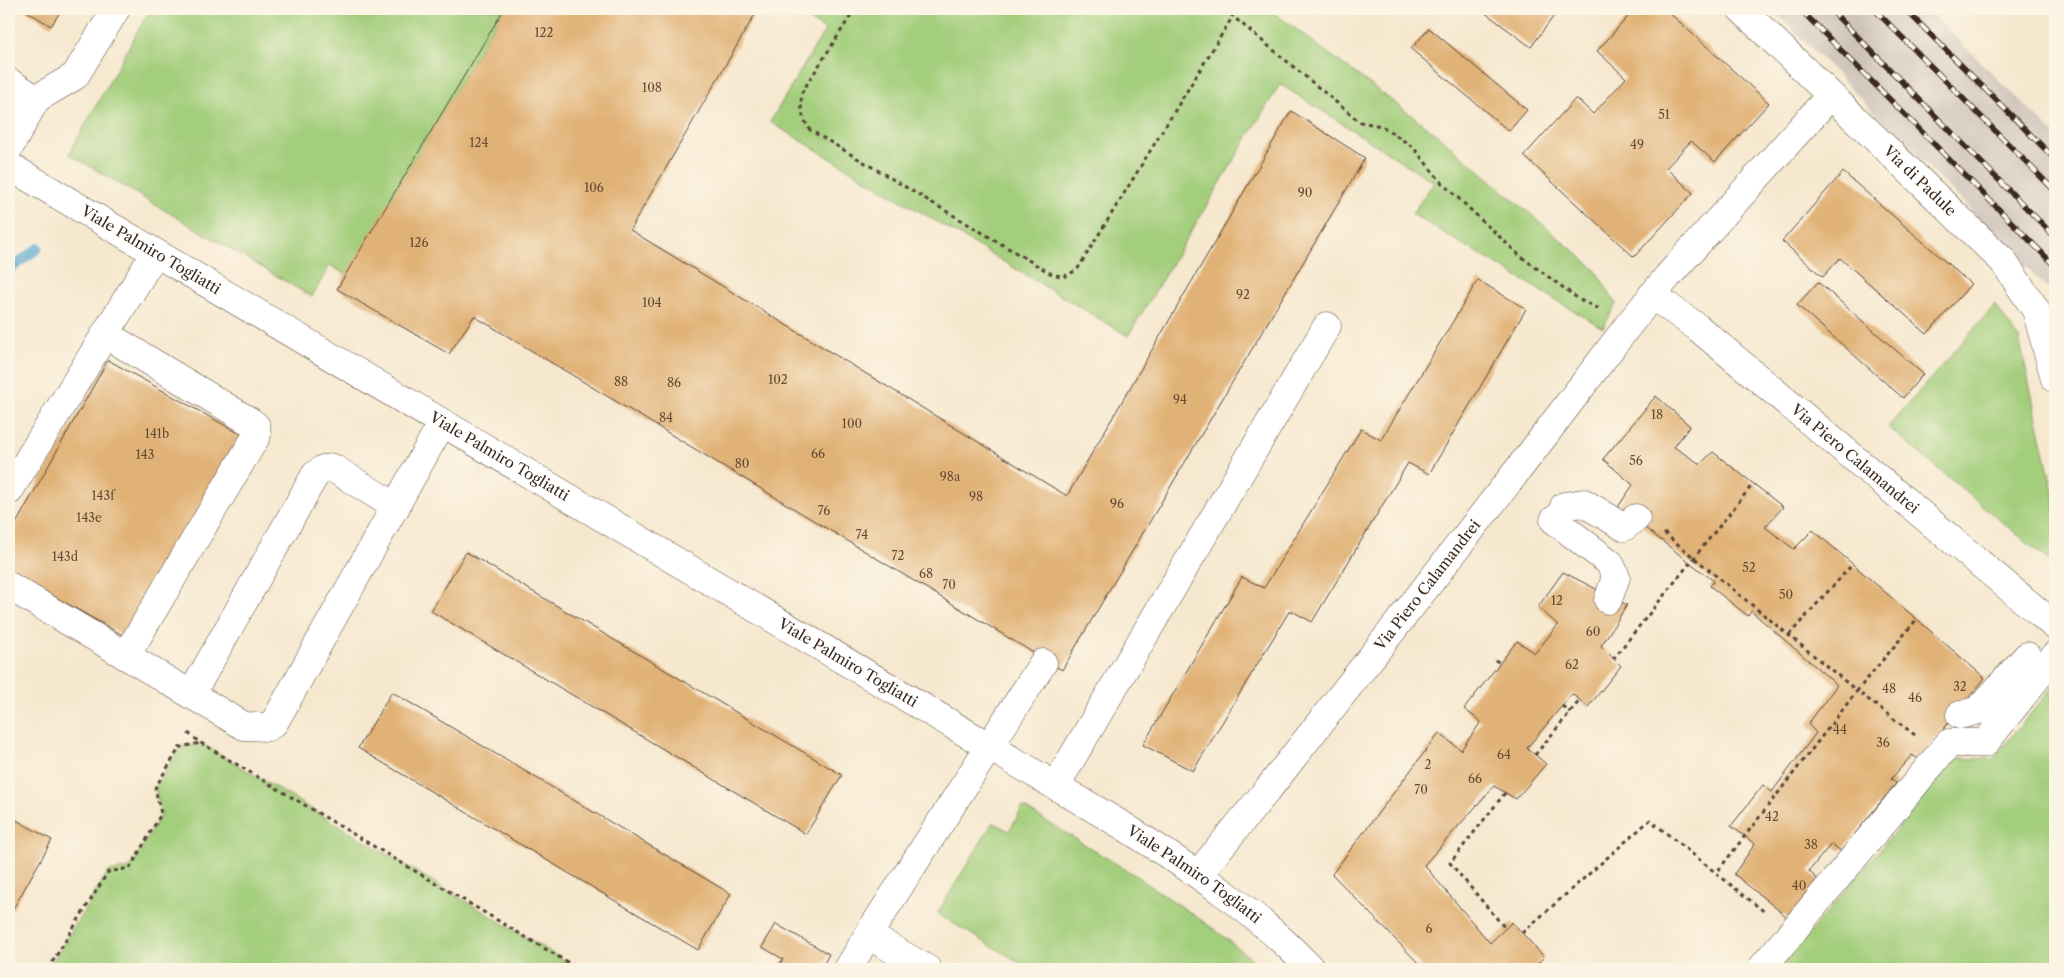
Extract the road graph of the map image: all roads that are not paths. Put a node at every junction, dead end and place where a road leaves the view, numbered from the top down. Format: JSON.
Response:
{"nodes":[{"id":1,"x":116,"y":9,"type":"edge"},
{"id":2,"x":1741,"y":9,"type":"edge"},
{"id":3,"x":9,"y":82,"type":"edge"},
{"id":4,"x":1830,"y":96,"type":"junction"},
{"id":5,"x":36,"y":99,"type":"junction"},
{"id":6,"x":9,"y":148,"type":"edge"},
{"id":7,"x":9,"y":166,"type":"edge"},
{"id":8,"x":155,"y":253,"type":"junction"},
{"id":9,"x":1652,"y":295,"type":"junction"},
{"id":10,"x":1327,"y":326,"type":"dead end"},
{"id":11,"x":105,"y":334,"type":"junction"},
{"id":12,"x":2055,"y":379,"type":"edge"},
{"id":13,"x":442,"y":423,"type":"junction"},
{"id":14,"x":9,"y":492,"type":"edge"},
{"id":15,"x":396,"y":507,"type":"junction"},
{"id":16,"x":1646,"y":523,"type":"road end"},
{"id":17,"x":9,"y":586,"type":"edge"},
{"id":18,"x":1608,"y":600,"type":"dead end"},
{"id":19,"x":2055,"y":626,"type":"edge"},
{"id":20,"x":2055,"y":655,"type":"edge"},
{"id":21,"x":126,"y":656,"type":"junction"},
{"id":22,"x":2027,"y":656,"type":"dead end"},
{"id":23,"x":1043,"y":663,"type":"dead end"},
{"id":24,"x":192,"y":695,"type":"junction"},
{"id":25,"x":1960,"y":714,"type":"dead end"},
{"id":26,"x":990,"y":746,"type":"junction"},
{"id":27,"x":1056,"y":785,"type":"junction"},
{"id":28,"x":1198,"y":874,"type":"junction"},
{"id":29,"x":868,"y":935,"type":"junction"},
{"id":30,"x":848,"y":969,"type":"edge"},
{"id":31,"x":927,"y":969,"type":"edge"},
{"id":32,"x":1311,"y":969,"type":"edge"},
{"id":33,"x":1760,"y":969,"type":"edge"}],
"edges":[{"from":1,"to":5,"type":"street"},
{"from":2,"to":4,"type":"street","name":"Via di Padule"},
{"from":3,"to":5,"type":"street"},
{"from":4,"to":9,"type":"street","name":"Via Piero Calamandrei"},
{"from":4,"to":12,"type":"street","name":"Via di Padule"},
{"from":5,"to":6,"type":"street"},
{"from":7,"to":8,"type":"street","name":"Viale Palmiro Togliatti"},
{"from":8,"to":11,"type":"street"},
{"from":8,"to":13,"type":"street","name":"Viale Palmiro Togliatti"},
{"from":9,"to":19,"type":"street","name":"Via Piero Calamandrei"},
{"from":9,"to":28,"type":"street","name":"Via Piero Calamandrei"},
{"from":10,"to":27,"type":"street"},
{"from":11,"to":14,"type":"street"},
{"from":11,"to":21,"type":"street"},
{"from":13,"to":15,"type":"street"},
{"from":13,"to":26,"type":"street","name":"Viale Palmiro Togliatti"},
{"from":15,"to":24,"type":"street"},
{"from":15,"to":24,"type":"street"},
{"from":16,"to":18,"type":"street"},
{"from":17,"to":21,"type":"street"},
{"from":20,"to":33,"type":"street"},
{"from":21,"to":24,"type":"street"},
{"from":22,"to":25,"type":"street"},
{"from":23,"to":26,"type":"street"},
{"from":26,"to":27,"type":"street","name":"Viale Palmiro Togliatti"},
{"from":26,"to":29,"type":"street"},
{"from":27,"to":28,"type":"street","name":"Viale Palmiro Togliatti"},
{"from":28,"to":32,"type":"street","name":"Viale Palmiro Togliatti"},
{"from":29,"to":30,"type":"street"},
{"from":29,"to":31,"type":"street"}]}
